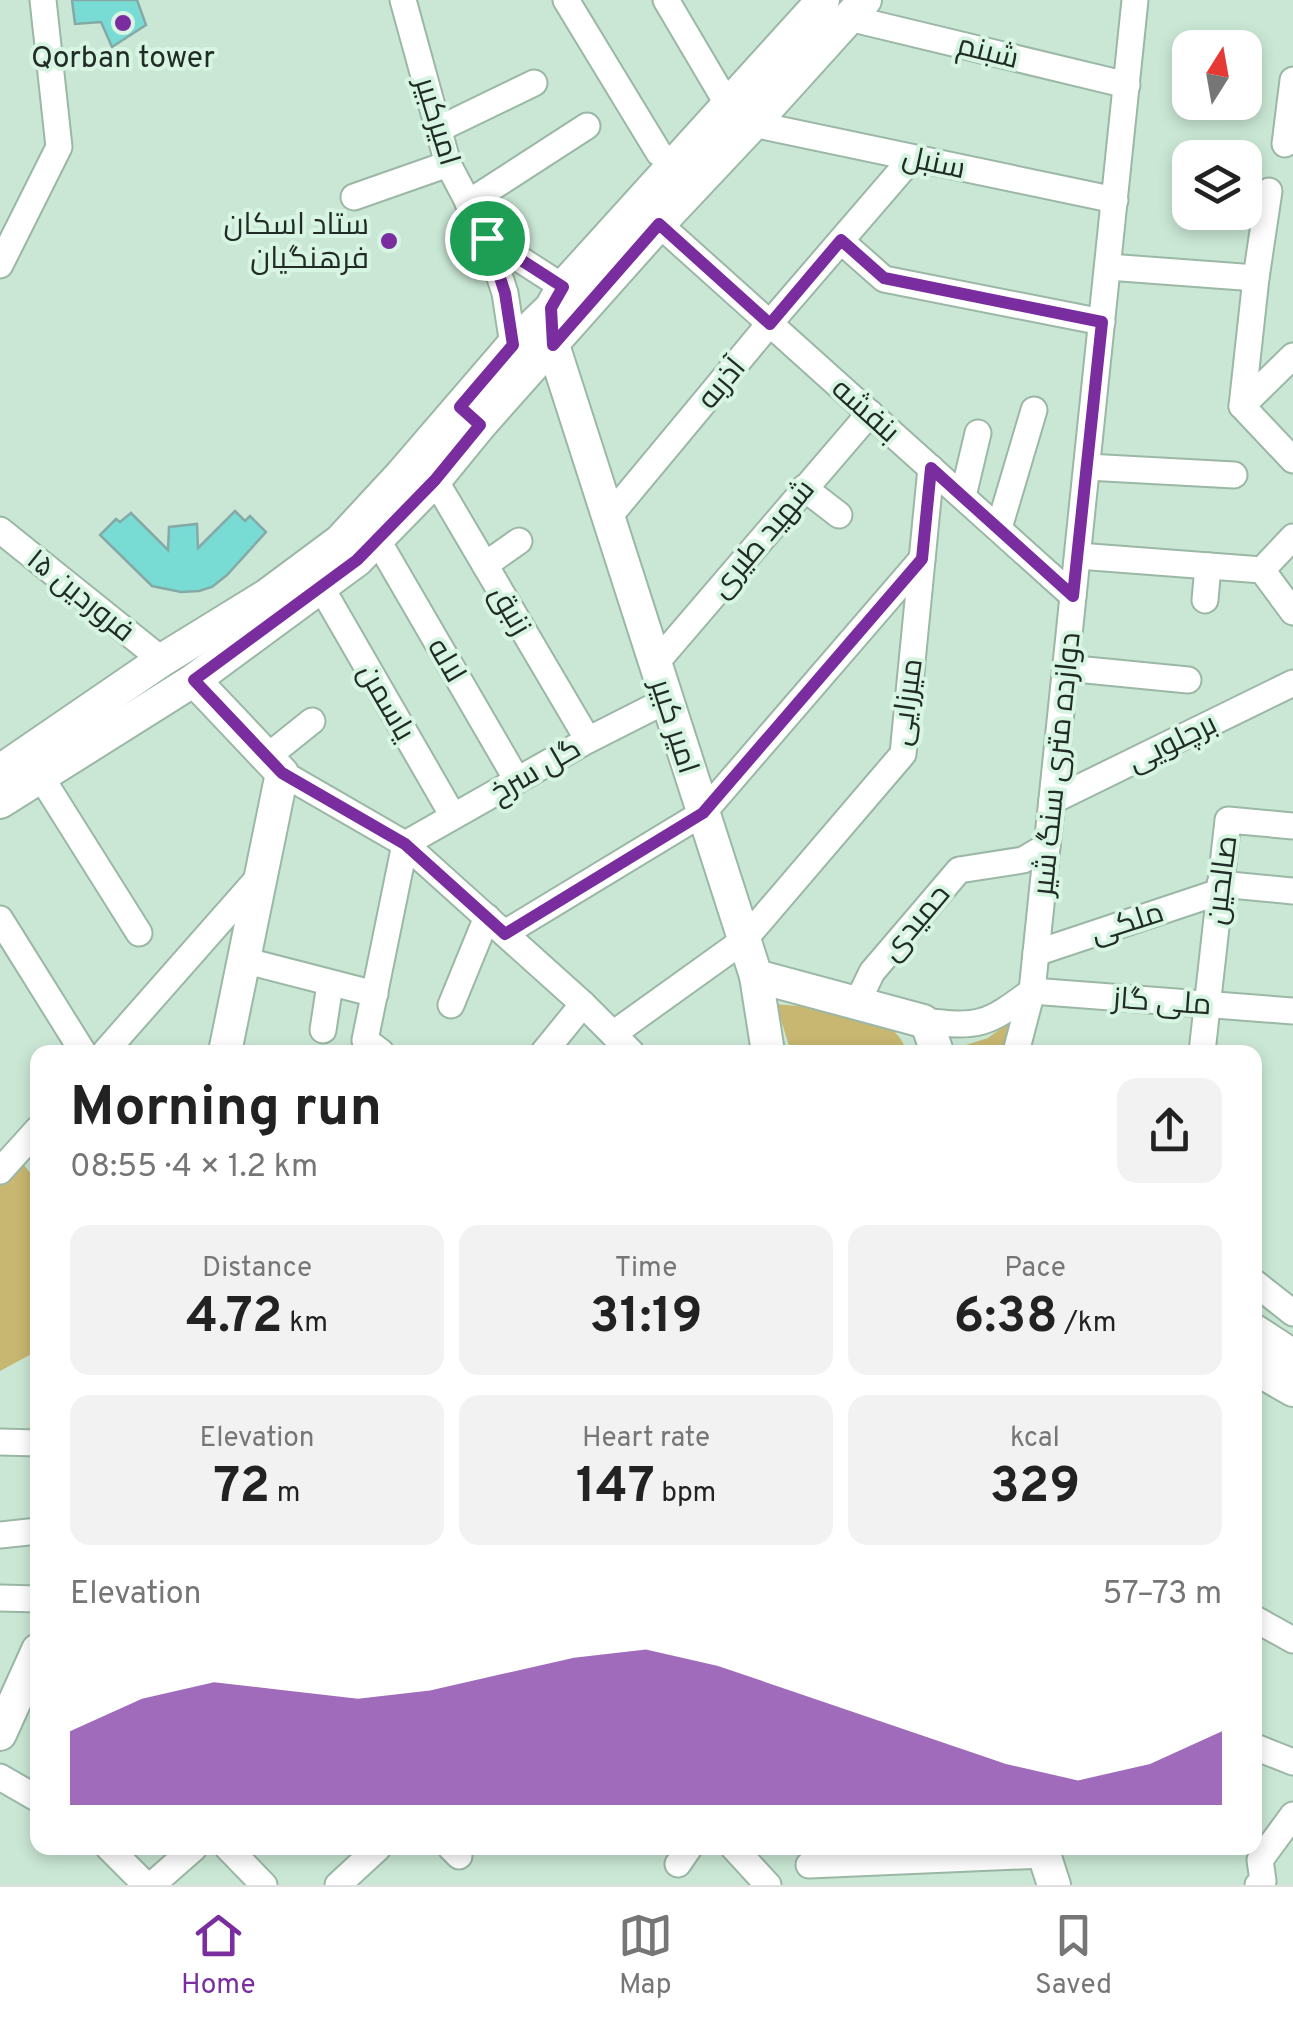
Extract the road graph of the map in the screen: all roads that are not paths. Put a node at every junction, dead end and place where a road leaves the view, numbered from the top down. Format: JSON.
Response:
{"nodes":[{"id":1,"x":43,"y":0,"type":"edge"},
{"id":2,"x":403,"y":0,"type":"edge"},
{"id":3,"x":566,"y":0,"type":"edge"},
{"id":4,"x":666,"y":0,"type":"edge"},
{"id":5,"x":1135,"y":0,"type":"edge"},
{"id":6,"x":826,"y":7,"type":"edge"},
{"id":7,"x":1293,"y":80,"type":"edge"},
{"id":8,"x":534,"y":83,"type":"dead end"},
{"id":9,"x":1127,"y":85,"type":"junction"},
{"id":10,"x":740,"y":114,"type":"junction"},
{"id":11,"x":588,"y":126,"type":"dead end"},
{"id":12,"x":438,"y":129,"type":"junction"},
{"id":13,"x":1286,"y":144,"type":"dead end"},
{"id":14,"x":912,"y":158,"type":"junction"},
{"id":15,"x":448,"y":164,"type":"junction"},
{"id":16,"x":679,"y":165,"type":"junction"},
{"id":17,"x":1269,"y":192,"type":"dead end"},
{"id":18,"x":354,"y":197,"type":"dead end"},
{"id":19,"x":1115,"y":200,"type":"junction"},
{"id":20,"x":468,"y":203,"type":"junction"},
{"id":21,"x":659,"y":224,"type":"junction"},
{"id":22,"x":487,"y":238,"type":"junction"},
{"id":23,"x":841,"y":240,"type":"junction"},
{"id":24,"x":0,"y":265,"type":"edge"},
{"id":25,"x":1108,"y":268,"type":"junction"},
{"id":26,"x":1256,"y":278,"type":"junction"},
{"id":27,"x":557,"y":298,"type":"junction"},
{"id":28,"x":1102,"y":322,"type":"junction"},
{"id":29,"x":770,"y":324,"type":"junction"},
{"id":30,"x":513,"y":345,"type":"junction"},
{"id":31,"x":553,"y":345,"type":"junction"},
{"id":32,"x":1293,"y":356,"type":"edge"},
{"id":33,"x":1242,"y":406,"type":"junction"},
{"id":34,"x":1034,"y":410,"type":"dead end"},
{"id":35,"x":870,"y":413,"type":"junction"},
{"id":36,"x":470,"y":416,"type":"junction"},
{"id":37,"x":978,"y":432,"type":"dead end"},
{"id":38,"x":1293,"y":460,"type":"edge"},
{"id":39,"x":1087,"y":467,"type":"junction"},
{"id":40,"x":931,"y":468,"type":"junction"},
{"id":41,"x":1234,"y":475,"type":"dead end"},
{"id":42,"x":435,"y":480,"type":"junction"},
{"id":43,"x":804,"y":488,"type":"junction"},
{"id":44,"x":962,"y":496,"type":"junction"},
{"id":45,"x":839,"y":515,"type":"dead end"},
{"id":46,"x":608,"y":518,"type":"junction"},
{"id":47,"x":1000,"y":528,"type":"junction"},
{"id":48,"x":0,"y":530,"type":"edge"},
{"id":49,"x":1293,"y":537,"type":"edge"},
{"id":50,"x":377,"y":540,"type":"junction"},
{"id":51,"x":519,"y":541,"type":"dead end"},
{"id":52,"x":1078,"y":556,"type":"junction"},
{"id":53,"x":922,"y":559,"type":"junction"},
{"id":54,"x":485,"y":565,"type":"junction"},
{"id":55,"x":1208,"y":566,"type":"junction"},
{"id":56,"x":1262,"y":570,"type":"junction"},
{"id":57,"x":321,"y":587,"type":"junction"},
{"id":58,"x":1073,"y":596,"type":"junction"},
{"id":59,"x":1205,"y":600,"type":"dead end"},
{"id":60,"x":1293,"y":612,"type":"edge"},
{"id":61,"x":162,"y":660,"type":"junction"},
{"id":62,"x":655,"y":664,"type":"junction"},
{"id":63,"x":1066,"y":668,"type":"junction"},
{"id":64,"x":194,"y":680,"type":"junction"},
{"id":65,"x":1188,"y":680,"type":"dead end"},
{"id":66,"x":1293,"y":683,"type":"edge"},
{"id":67,"x":667,"y":700,"type":"junction"},
{"id":68,"x":312,"y":722,"type":"dead end"},
{"id":69,"x":588,"y":740,"type":"junction"},
{"id":70,"x":274,"y":765,"type":"junction"},
{"id":71,"x":0,"y":771,"type":"edge"},
{"id":72,"x":41,"y":778,"type":"junction"},
{"id":73,"x":517,"y":780,"type":"junction"},
{"id":74,"x":1052,"y":800,"type":"junction"},
{"id":75,"x":0,"y":802,"type":"edge"},
{"id":76,"x":703,"y":813,"type":"junction"},
{"id":77,"x":453,"y":816,"type":"junction"},
{"id":78,"x":1293,"y":826,"type":"edge"},
{"id":79,"x":405,"y":844,"type":"junction"},
{"id":80,"x":1047,"y":846,"type":"junction"},
{"id":81,"x":261,"y":876,"type":"junction"},
{"id":82,"x":1220,"y":888,"type":"junction"},
{"id":83,"x":1293,"y":890,"type":"edge"},
{"id":84,"x":0,"y":919,"type":"edge"},
{"id":85,"x":496,"y":925,"type":"junction"},
{"id":86,"x":139,"y":933,"type":"dead end"},
{"id":87,"x":744,"y":940,"type":"junction"},
{"id":88,"x":1036,"y":953,"type":"junction"},
{"id":89,"x":244,"y":960,"type":"junction"},
{"id":90,"x":756,"y":976,"type":"junction"},
{"id":91,"x":330,"y":984,"type":"junction"},
{"id":92,"x":1032,"y":991,"type":"junction"},
{"id":93,"x":374,"y":994,"type":"junction"},
{"id":94,"x":857,"y":1003,"type":"junction"},
{"id":95,"x":583,"y":1004,"type":"junction"},
{"id":96,"x":451,"y":1005,"type":"dead end"},
{"id":97,"x":1206,"y":1005,"type":"junction"},
{"id":98,"x":1293,"y":1011,"type":"edge"},
{"id":99,"x":923,"y":1021,"type":"junction"},
{"id":100,"x":323,"y":1030,"type":"dead end"},
{"id":101,"x":622,"y":1043,"type":"edge"},
{"id":102,"x":79,"y":1045,"type":"edge"},
{"id":103,"x":111,"y":1045,"type":"edge"},
{"id":104,"x":226,"y":1045,"type":"edge"},
{"id":105,"x":372,"y":1045,"type":"edge"},
{"id":106,"x":550,"y":1045,"type":"edge"},
{"id":107,"x":767,"y":1045,"type":"edge"},
{"id":108,"x":935,"y":1045,"type":"edge"},
{"id":109,"x":1018,"y":1045,"type":"edge"},
{"id":110,"x":1203,"y":1045,"type":"edge"},
{"id":111,"x":30,"y":1136,"type":"edge"},
{"id":112,"x":4,"y":1155,"type":"edge"},
{"id":113,"x":1262,"y":1289,"type":"edge"},
{"id":114,"x":1293,"y":1313,"type":"edge"},
{"id":115,"x":1293,"y":1326,"type":"edge"},
{"id":116,"x":1262,"y":1330,"type":"edge"},
{"id":117,"x":1262,"y":1336,"type":"edge"},
{"id":118,"x":1293,"y":1356,"type":"edge"},
{"id":119,"x":1262,"y":1372,"type":"edge"},
{"id":120,"x":1293,"y":1390,"type":"edge"},
{"id":121,"x":0,"y":1442,"type":"edge"},
{"id":122,"x":30,"y":1442,"type":"edge"},
{"id":123,"x":30,"y":1532,"type":"edge"},
{"id":124,"x":0,"y":1535,"type":"edge"},
{"id":125,"x":0,"y":1598,"type":"edge"},
{"id":126,"x":30,"y":1599,"type":"edge"},
{"id":127,"x":1262,"y":1624,"type":"edge"},
{"id":128,"x":1293,"y":1640,"type":"edge"},
{"id":129,"x":30,"y":1668,"type":"edge"},
{"id":130,"x":0,"y":1734,"type":"edge"},
{"id":131,"x":1262,"y":1750,"type":"edge"},
{"id":132,"x":1293,"y":1762,"type":"edge"},
{"id":133,"x":0,"y":1778,"type":"edge"},
{"id":134,"x":30,"y":1795,"type":"edge"},
{"id":135,"x":1293,"y":1816,"type":"edge"},
{"id":136,"x":116,"y":1855,"type":"edge"},
{"id":137,"x":185,"y":1855,"type":"edge"},
{"id":138,"x":235,"y":1855,"type":"edge"},
{"id":139,"x":370,"y":1855,"type":"edge"},
{"id":140,"x":740,"y":1855,"type":"edge"},
{"id":141,"x":1052,"y":1859,"type":"edge"},
{"id":142,"x":809,"y":1866,"type":"edge"},
{"id":143,"x":148,"y":1885,"type":"edge"},
{"id":144,"x":264,"y":1885,"type":"edge"},
{"id":145,"x":338,"y":1885,"type":"edge"},
{"id":146,"x":768,"y":1885,"type":"edge"},
{"id":147,"x":1078,"y":1885,"type":"edge"},
{"id":148,"x":1258,"y":1885,"type":"edge"}],
"edges":[{"from":1,"to":24,"type":"street"},
{"from":2,"to":12,"type":"street","name":"امیرکبیر"},
{"from":3,"to":16,"type":"street"},
{"from":4,"to":10,"type":"street"},
{"from":5,"to":9,"type":"street","name":"دوازده متری سنگ شیر"},
{"from":6,"to":9,"type":"street","name":"شبنم"},
{"from":6,"to":10,"type":"main road"},
{"from":7,"to":13,"type":"street"},
{"from":8,"to":12,"type":"street"},
{"from":9,"to":19,"type":"street","name":"دوازده متری سنگ شیر"},
{"from":10,"to":14,"type":"street","name":"سنبل"},
{"from":10,"to":16,"type":"main road"},
{"from":11,"to":20,"type":"street"},
{"from":12,"to":15,"type":"street","name":"امیرکبیر"},
{"from":14,"to":19,"type":"street","name":"سنبل"},
{"from":14,"to":23,"type":"street","name":"آذربه"},
{"from":15,"to":18,"type":"street"},
{"from":15,"to":20,"type":"street","name":"امیرکبیر"},
{"from":16,"to":21,"type":"main road"},
{"from":16,"to":27,"type":"main road"},
{"from":17,"to":26,"type":"street"},
{"from":19,"to":25,"type":"street","name":"دوازده متری سنگ شیر"},
{"from":20,"to":22,"type":"street","name":"امیرکبیر"},
{"from":21,"to":29,"type":"street","name":"بنفشه"},
{"from":21,"to":31,"type":"main road"},
{"from":22,"to":27,"type":"street"},
{"from":22,"to":30,"type":"street","name":"امیرکبیر"},
{"from":23,"to":28,"type":"street"},
{"from":23,"to":29,"type":"street","name":"آذربه"},
{"from":25,"to":26,"type":"street"},
{"from":25,"to":28,"type":"street","name":"دوازده متری سنگ شیر"},
{"from":26,"to":33,"type":"street"},
{"from":27,"to":30,"type":"main road"},
{"from":27,"to":31,"type":"main road","name":"امیر کبیر"},
{"from":28,"to":39,"type":"street","name":"دوازده متری سنگ شیر"},
{"from":29,"to":35,"type":"street","name":"بنفشه"},
{"from":29,"to":46,"type":"street","name":"آذربه"},
{"from":30,"to":36,"type":"main road"},
{"from":31,"to":36,"type":"main road"},
{"from":31,"to":46,"type":"main road","name":"امیر کبیر"},
{"from":32,"to":33,"type":"street"},
{"from":33,"to":38,"type":"street"},
{"from":34,"to":47,"type":"street"},
{"from":35,"to":40,"type":"street","name":"بنفشه"},
{"from":35,"to":43,"type":"street","name":"شهید طیری"},
{"from":36,"to":42,"type":"main road"},
{"from":36,"to":61,"type":"main road"},
{"from":37,"to":44,"type":"street"},
{"from":39,"to":41,"type":"street"},
{"from":39,"to":52,"type":"street","name":"دوازده متری سنگ شیر"},
{"from":40,"to":44,"type":"street","name":"بنفشه"},
{"from":40,"to":53,"type":"street","name":"میرزایی"},
{"from":42,"to":50,"type":"main road"},
{"from":42,"to":54,"type":"street","name":"زنبق"},
{"from":43,"to":45,"type":"street"},
{"from":43,"to":62,"type":"street","name":"شهید طیری"},
{"from":44,"to":47,"type":"street","name":"بنفشه"},
{"from":46,"to":62,"type":"main road","name":"امیر کبیر"},
{"from":47,"to":58,"type":"street","name":"بنفشه"},
{"from":48,"to":61,"type":"street","name":"۱۵ فروردین"},
{"from":49,"to":56,"type":"street"},
{"from":50,"to":57,"type":"main road"},
{"from":50,"to":73,"type":"street","name":"لاله"},
{"from":51,"to":54,"type":"street"},
{"from":52,"to":55,"type":"street"},
{"from":52,"to":58,"type":"street","name":"دوازده متری سنگ شیر"},
{"from":53,"to":76,"type":"street"},
{"from":53,"to":87,"type":"street","name":"میرزایی"},
{"from":54,"to":69,"type":"street","name":"زنبق"},
{"from":55,"to":56,"type":"street"},
{"from":55,"to":59,"type":"street"},
{"from":56,"to":60,"type":"street"},
{"from":57,"to":64,"type":"main road"},
{"from":57,"to":77,"type":"street","name":"یاسمن"},
{"from":58,"to":63,"type":"street","name":"دوازده متری سنگ شیر"},
{"from":61,"to":71,"type":"main road"},
{"from":62,"to":67,"type":"main road","name":"امیر کبیر"},
{"from":63,"to":65,"type":"street"},
{"from":63,"to":74,"type":"street","name":"دوازده متری سنگ شیر"},
{"from":64,"to":70,"type":"main road"},
{"from":64,"to":72,"type":"main road"},
{"from":66,"to":74,"type":"street","name":"برچلویی"},
{"from":67,"to":69,"type":"street","name":"گل سرخ"},
{"from":67,"to":76,"type":"main road","name":"امیر کبیر"},
{"from":68,"to":70,"type":"street"},
{"from":69,"to":73,"type":"street","name":"گل سرخ"},
{"from":70,"to":79,"type":"street"},
{"from":70,"to":81,"type":"main road"},
{"from":72,"to":75,"type":"main road"},
{"from":72,"to":86,"type":"street"},
{"from":73,"to":77,"type":"street","name":"گل سرخ"},
{"from":74,"to":80,"type":"street","name":"دوازده متری سنگ شیر"},
{"from":76,"to":85,"type":"street"},
{"from":76,"to":87,"type":"main road","name":"امیر کبیر"},
{"from":77,"to":79,"type":"street","name":"گل سرخ"},
{"from":78,"to":82,"type":"street","name":"صالحین"},
{"from":79,"to":85,"type":"street"},
{"from":79,"to":93,"type":"street"},
{"from":80,"to":88,"type":"street","name":"دوازده متری سنگ شیر"},
{"from":80,"to":94,"type":"street","name":"حمیدی"},
{"from":81,"to":89,"type":"main road"},
{"from":81,"to":103,"type":"street"},
{"from":82,"to":83,"type":"street","name":"ملکی"},
{"from":82,"to":88,"type":"street","name":"ملکی"},
{"from":82,"to":97,"type":"street","name":"صالحین"},
{"from":84,"to":102,"type":"street"},
{"from":85,"to":95,"type":"street"},
{"from":85,"to":96,"type":"street"},
{"from":87,"to":90,"type":"main road","name":"امیر کبیر"},
{"from":87,"to":101,"type":"street","name":"میرزایی"},
{"from":88,"to":92,"type":"street","name":"دوازده متری سنگ شیر"},
{"from":89,"to":91,"type":"street"},
{"from":89,"to":104,"type":"main road"},
{"from":90,"to":94,"type":"main road"},
{"from":90,"to":107,"type":"main road","name":"امیر کبیر"},
{"from":91,"to":93,"type":"street"},
{"from":91,"to":100,"type":"street"},
{"from":92,"to":97,"type":"street","name":"ملی گاز"},
{"from":92,"to":99,"type":"street"},
{"from":92,"to":109,"type":"street","name":"دوازده متری سنگ شیر"},
{"from":93,"to":105,"type":"street"},
{"from":94,"to":99,"type":"main road"},
{"from":95,"to":101,"type":"street"},
{"from":95,"to":106,"type":"street"},
{"from":97,"to":98,"type":"street","name":"ملی گاز"},
{"from":97,"to":110,"type":"street","name":"صالحین"},
{"from":99,"to":108,"type":"main road"},
{"from":111,"to":112,"type":"street"},
{"from":113,"to":114,"type":"street"},
{"from":115,"to":116,"type":"street"},
{"from":117,"to":118,"type":"main road"},
{"from":119,"to":120,"type":"main road"},
{"from":121,"to":122,"type":"street"},
{"from":123,"to":124,"type":"street"},
{"from":125,"to":126,"type":"street"},
{"from":127,"to":128,"type":"street"},
{"from":129,"to":130,"type":"main road"},
{"from":131,"to":132,"type":"street"},
{"from":133,"to":134,"type":"street"},
{"from":135,"to":148,"type":"street"},
{"from":136,"to":143,"type":"street"},
{"from":137,"to":143,"type":"street"},
{"from":138,"to":144,"type":"street"},
{"from":139,"to":145,"type":"street"},
{"from":140,"to":146,"type":"street"},
{"from":141,"to":142,"type":"street"},
{"from":141,"to":147,"type":"main road"}]}
